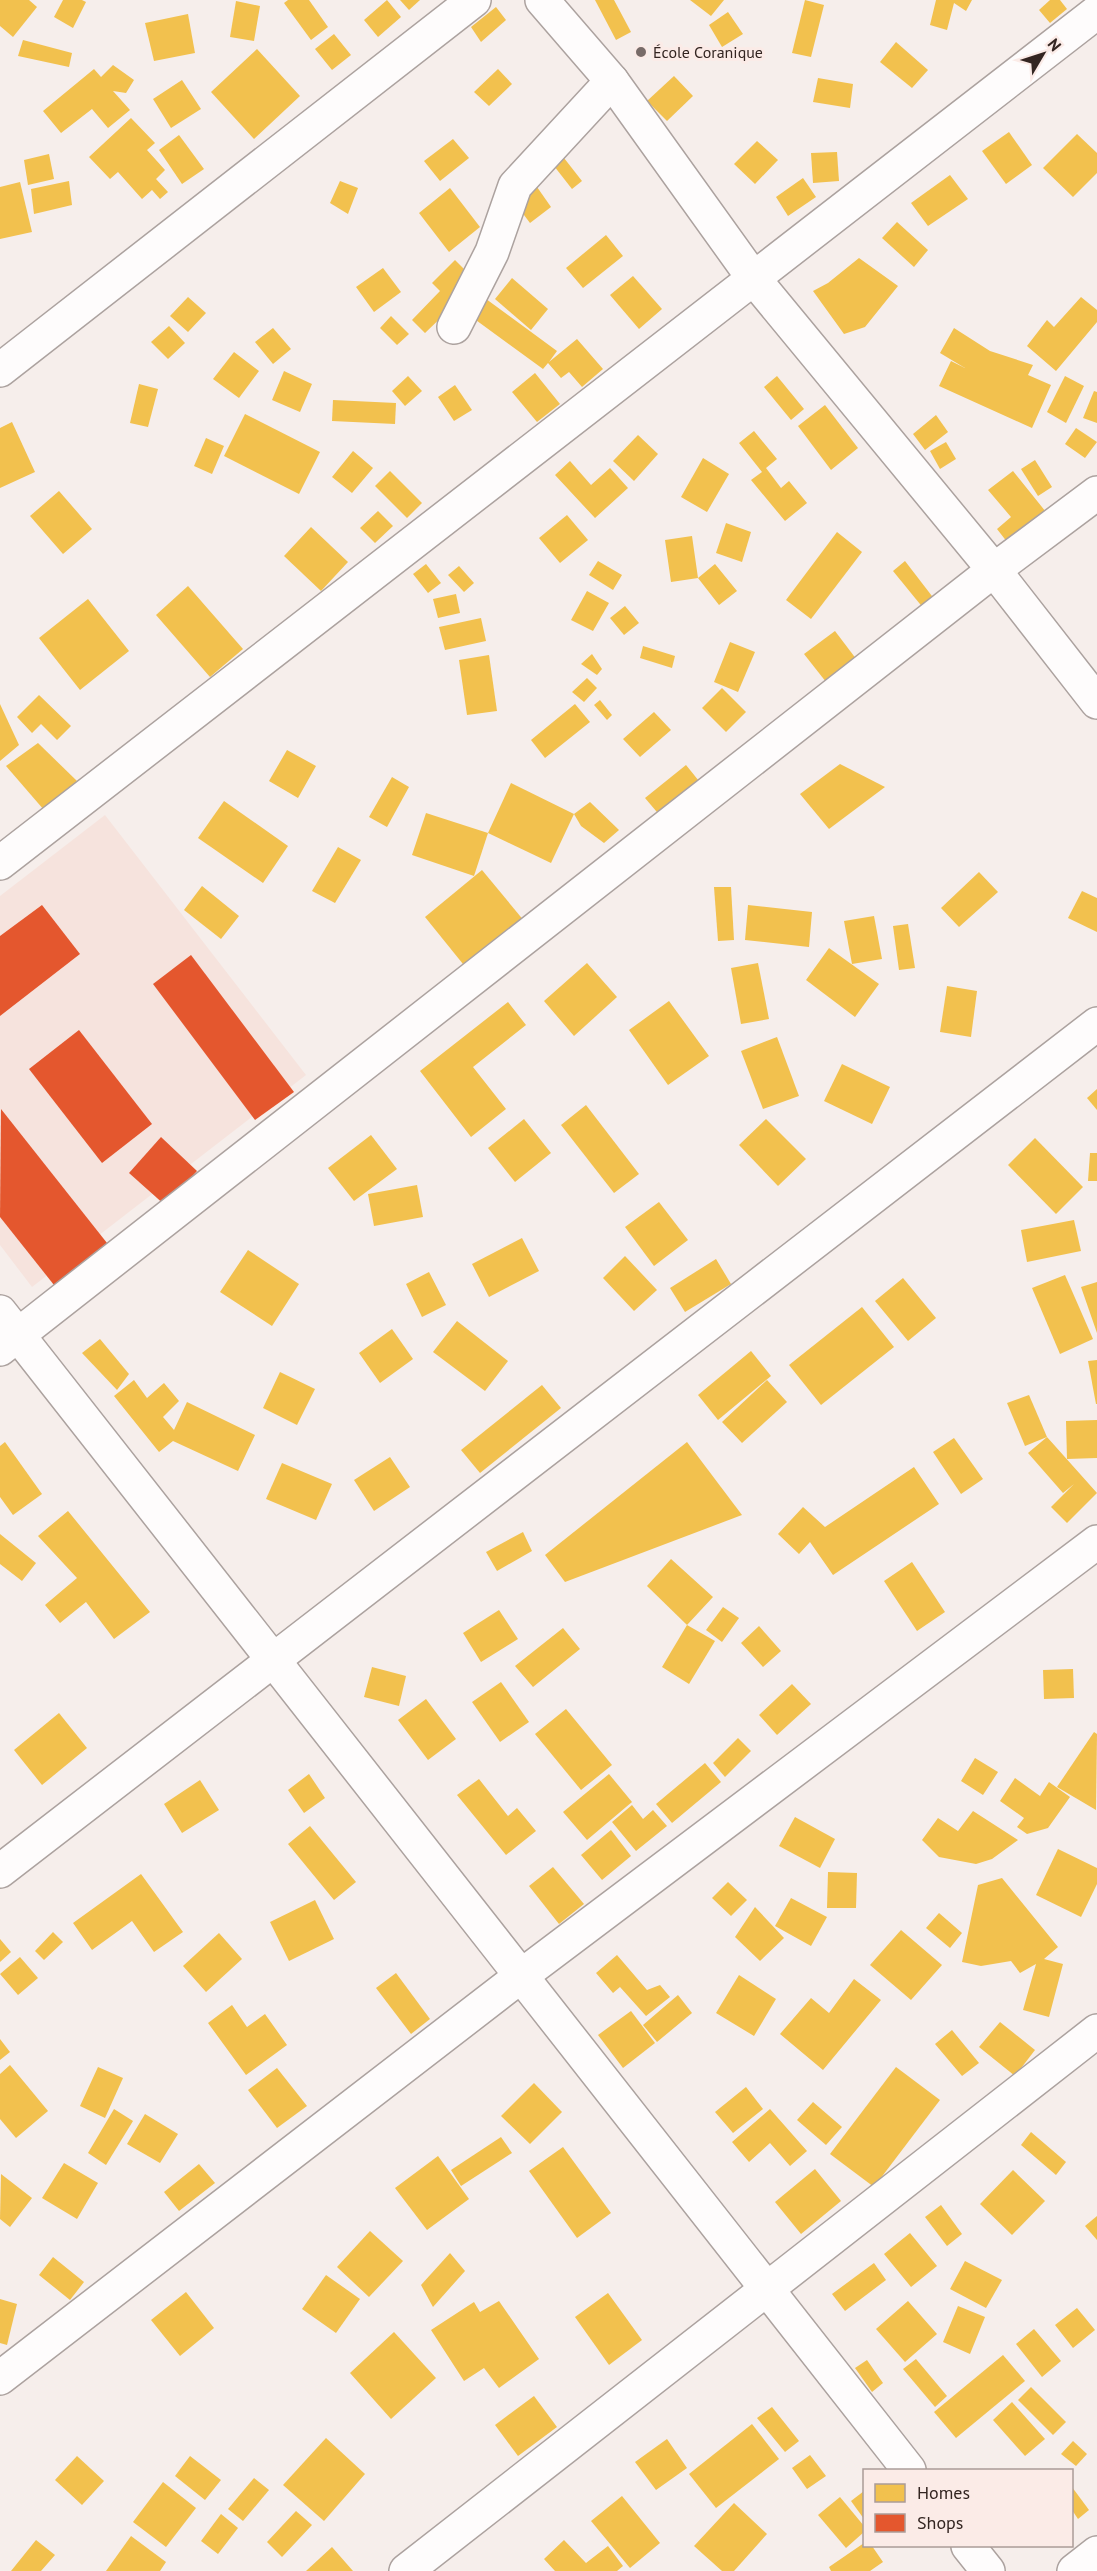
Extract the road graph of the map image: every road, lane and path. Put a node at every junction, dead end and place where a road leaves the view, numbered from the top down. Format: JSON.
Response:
{"nodes":[{"id":1,"x":474,"y":0,"type":"edge"},
{"id":2,"x":542,"y":0,"type":"edge"},
{"id":3,"x":1097,"y":12,"type":"edge"},
{"id":4,"x":612,"y":81,"type":"junction"},
{"id":5,"x":754,"y":279,"type":"junction"},
{"id":6,"x":454,"y":327,"type":"dead end"},
{"id":7,"x":0,"y":370,"type":"edge"},
{"id":8,"x":1097,"y":493,"type":"edge"},
{"id":9,"x":994,"y":570,"type":"junction"},
{"id":10,"x":1097,"y":702,"type":"edge"},
{"id":11,"x":0,"y":863,"type":"edge"},
{"id":12,"x":1097,"y":1024,"type":"edge"},
{"id":13,"x":6,"y":1332,"type":"edge"},
{"id":14,"x":1097,"y":1542,"type":"edge"},
{"id":15,"x":273,"y":1660,"type":"junction"},
{"id":16,"x":0,"y":1871,"type":"edge"},
{"id":17,"x":521,"y":1976,"type":"junction"},
{"id":18,"x":1097,"y":2031,"type":"edge"},
{"id":19,"x":767,"y":2289,"type":"junction"},
{"id":20,"x":0,"y":2378,"type":"edge"},
{"id":21,"x":908,"y":2469,"type":"edge"},
{"id":22,"x":969,"y":2547,"type":"edge"},
{"id":23,"x":1097,"y":2553,"type":"edge"},
{"id":24,"x":406,"y":2571,"type":"edge"},
{"id":25,"x":988,"y":2571,"type":"edge"},
{"id":26,"x":1074,"y":2571,"type":"edge"}],
"edges":[{"from":1,"to":7,"type":"street"},
{"from":2,"to":4,"type":"street"},
{"from":3,"to":5,"type":"street"},
{"from":4,"to":5,"type":"street"},
{"from":4,"to":6,"type":"street"},
{"from":5,"to":9,"type":"street"},
{"from":5,"to":11,"type":"street"},
{"from":8,"to":9,"type":"street"},
{"from":9,"to":10,"type":"street"},
{"from":9,"to":13,"type":"street"},
{"from":12,"to":15,"type":"street"},
{"from":13,"to":15,"type":"street"},
{"from":14,"to":17,"type":"street"},
{"from":15,"to":16,"type":"street"},
{"from":15,"to":17,"type":"street"},
{"from":17,"to":19,"type":"street"},
{"from":17,"to":20,"type":"street"},
{"from":18,"to":19,"type":"street"},
{"from":19,"to":21,"type":"street"},
{"from":19,"to":24,"type":"street"},
{"from":22,"to":25,"type":"street"},
{"from":23,"to":26,"type":"street"}]}
